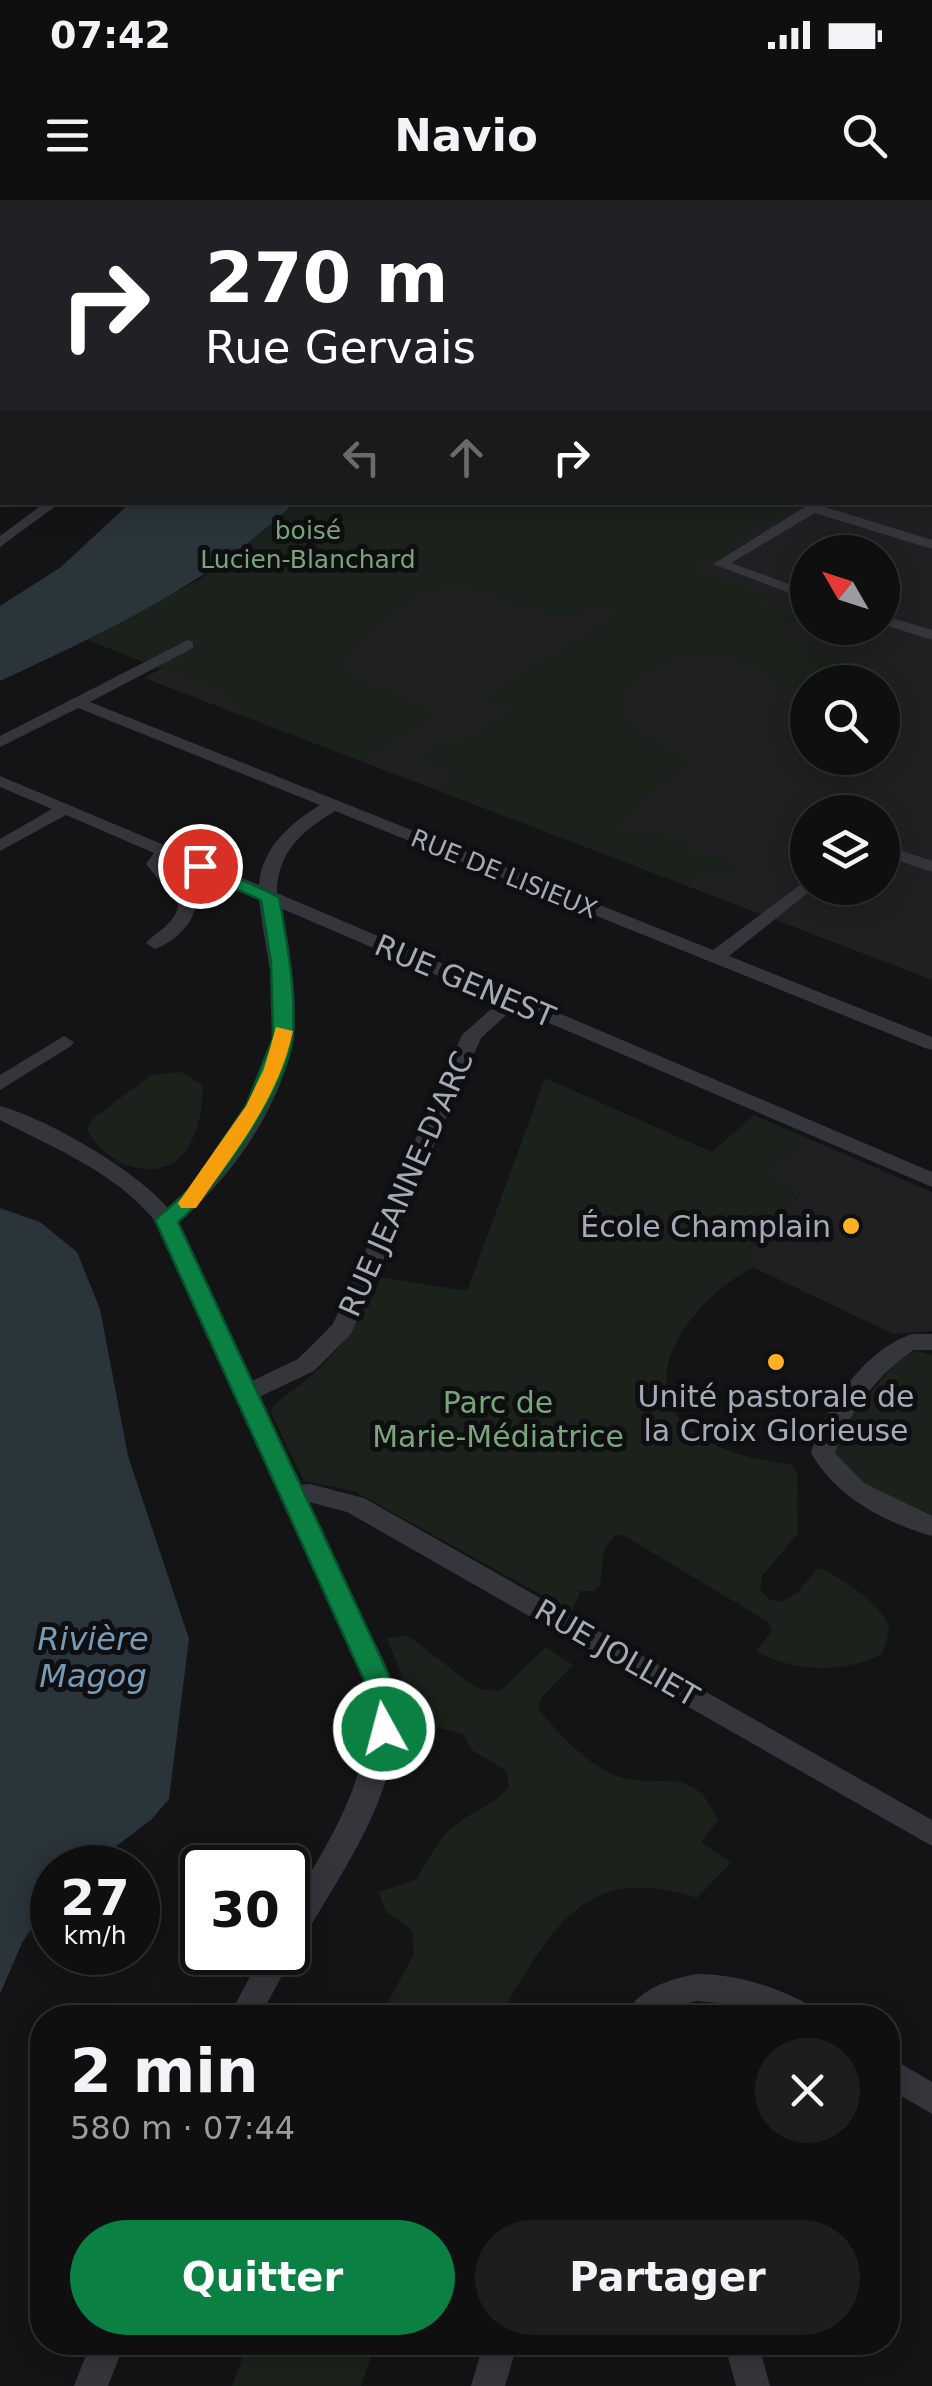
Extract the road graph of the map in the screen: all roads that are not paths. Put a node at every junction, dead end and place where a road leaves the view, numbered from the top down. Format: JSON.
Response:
{"nodes":[{"id":1,"x":50,"y":505,"type":"edge"},
{"id":2,"x":819,"y":505,"type":"edge"},
{"id":3,"x":0,"y":543,"type":"edge"},
{"id":4,"x":932,"y":545,"type":"edge"},
{"id":5,"x":790,"y":589,"type":"edge"},
{"id":6,"x":900,"y":624,"type":"edge"},
{"id":7,"x":932,"y":634,"type":"edge"},
{"id":8,"x":188,"y":645,"type":"dead end"},
{"id":9,"x":77,"y":702,"type":"junction"},
{"id":10,"x":0,"y":742,"type":"edge"},
{"id":11,"x":0,"y":781,"type":"edge"},
{"id":12,"x":332,"y":805,"type":"junction"},
{"id":13,"x":64,"y":810,"type":"junction"},
{"id":14,"x":0,"y":846,"type":"edge"},
{"id":15,"x":165,"y":851,"type":"junction"},
{"id":16,"x":900,"y":855,"type":"edge"},
{"id":17,"x":932,"y":867,"type":"edge"},
{"id":18,"x":270,"y":897,"type":"junction"},
{"id":19,"x":790,"y":898,"type":"edge"},
{"id":20,"x":156,"y":943,"type":"dead end"},
{"id":21,"x":715,"y":958,"type":"junction"},
{"id":22,"x":511,"y":1001,"type":"junction"},
{"id":23,"x":64,"y":1042,"type":"dead end"},
{"id":24,"x":932,"y":1044,"type":"edge"},
{"id":25,"x":0,"y":1084,"type":"edge"},
{"id":26,"x":0,"y":1112,"type":"edge"},
{"id":27,"x":932,"y":1180,"type":"edge"},
{"id":28,"x":166,"y":1220,"type":"junction"},
{"id":29,"x":932,"y":1342,"type":"edge"},
{"id":30,"x":247,"y":1393,"type":"junction"},
{"id":31,"x":294,"y":1496,"type":"junction"},
{"id":32,"x":932,"y":1526,"type":"edge"},
{"id":33,"x":932,"y":1834,"type":"edge"},
{"id":34,"x":310,"y":1897,"type":"edge"},
{"id":35,"x":267,"y":1975,"type":"edge"},
{"id":36,"x":251,"y":2005,"type":"edge"},
{"id":37,"x":653,"y":2005,"type":"edge"},
{"id":38,"x":778,"y":2005,"type":"edge"},
{"id":39,"x":900,"y":2079,"type":"edge"},
{"id":40,"x":932,"y":2099,"type":"edge"},
{"id":41,"x":103,"y":2355,"type":"edge"},
{"id":42,"x":497,"y":2355,"type":"edge"},
{"id":43,"x":745,"y":2355,"type":"edge"},
{"id":44,"x":91,"y":2386,"type":"edge"},
{"id":45,"x":488,"y":2386,"type":"edge"},
{"id":46,"x":753,"y":2386,"type":"edge"}],
"edges":[{"from":1,"to":3,"type":"street"},
{"from":2,"to":4,"type":"street"},
{"from":2,"to":5,"type":"street"},
{"from":6,"to":7,"type":"street"},
{"from":8,"to":9,"type":"street"},
{"from":9,"to":10,"type":"street"},
{"from":9,"to":12,"type":"street","name":"RUE DE LISIEUX"},
{"from":11,"to":13,"type":"street","name":"RUE GENEST"},
{"from":12,"to":18,"type":"street"},
{"from":12,"to":21,"type":"street","name":"RUE DE LISIEUX"},
{"from":13,"to":14,"type":"street"},
{"from":13,"to":15,"type":"street","name":"RUE GENEST"},
{"from":15,"to":18,"type":"street","name":"RUE GENEST"},
{"from":15,"to":20,"type":"street"},
{"from":16,"to":17,"type":"street"},
{"from":18,"to":22,"type":"street","name":"RUE GENEST"},
{"from":18,"to":28,"type":"street"},
{"from":19,"to":21,"type":"street"},
{"from":21,"to":24,"type":"street","name":"RUE DE LISIEUX"},
{"from":22,"to":27,"type":"street","name":"RUE GENEST"},
{"from":22,"to":30,"type":"street","name":"RUE JEANNE-D'ARC"},
{"from":23,"to":25,"type":"street"},
{"from":26,"to":28,"type":"street"},
{"from":28,"to":30,"type":"street"},
{"from":29,"to":32,"type":"street"},
{"from":30,"to":31,"type":"street"},
{"from":31,"to":33,"type":"street","name":"RUE JOLLIET"},
{"from":31,"to":34,"type":"street"},
{"from":35,"to":36,"type":"street"},
{"from":37,"to":38,"type":"street"},
{"from":39,"to":40,"type":"street"},
{"from":41,"to":44,"type":"street"},
{"from":42,"to":45,"type":"street"},
{"from":43,"to":46,"type":"street"}]}
